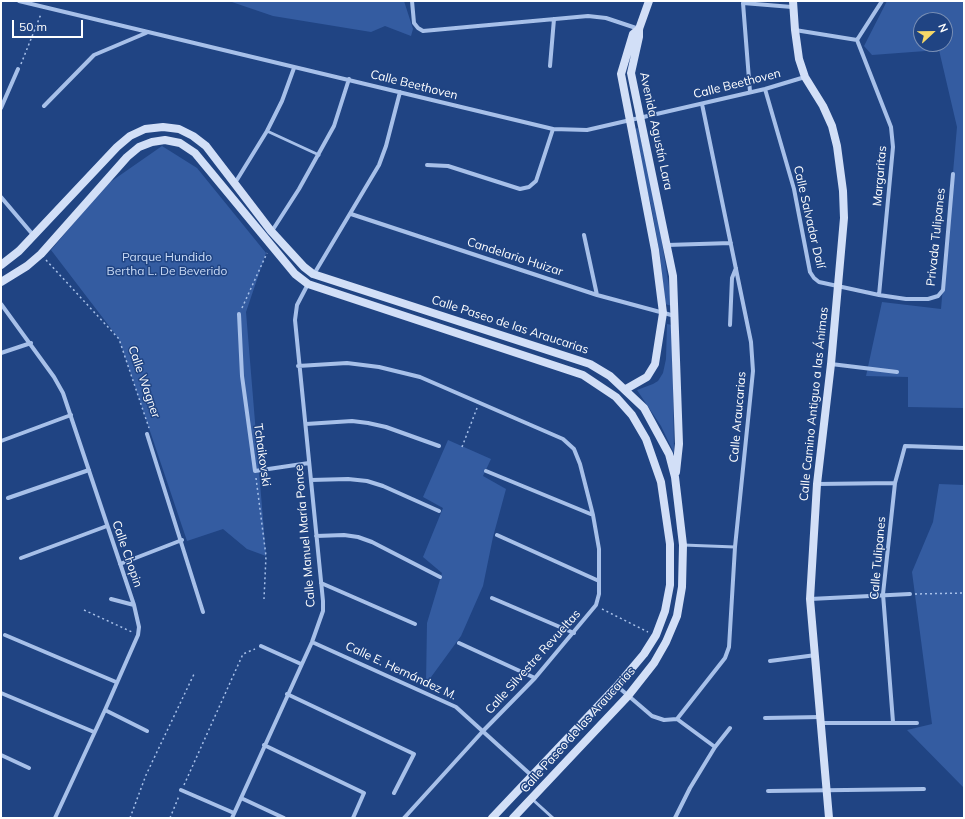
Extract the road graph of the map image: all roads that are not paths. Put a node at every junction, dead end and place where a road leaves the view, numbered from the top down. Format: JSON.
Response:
{"nodes":[{"id":1,"x":19,"y":1,"type":"edge"},
{"id":2,"x":412,"y":1,"type":"edge"},
{"id":3,"x":649,"y":1,"type":"edge"},
{"id":4,"x":882,"y":1,"type":"edge"},
{"id":5,"x":792,"y":4,"type":"edge"},
{"id":6,"x":554,"y":19,"type":"junction"},
{"id":7,"x":639,"y":29,"type":"junction"},
{"id":8,"x":795,"y":30,"type":"junction"},
{"id":9,"x":147,"y":33,"type":"junction"},
{"id":10,"x":856,"y":40,"type":"junction"},
{"id":11,"x":550,"y":66,"type":"dead end"},
{"id":12,"x":294,"y":68,"type":"junction"},
{"id":13,"x":18,"y":69,"type":"road end"},
{"id":14,"x":805,"y":77,"type":"junction"},
{"id":15,"x":349,"y":79,"type":"junction"},
{"id":16,"x":765,"y":89,"type":"junction"},
{"id":17,"x":400,"y":92,"type":"junction"},
{"id":18,"x":750,"y":92,"type":"junction"},
{"id":19,"x":702,"y":104,"type":"junction"},
{"id":20,"x":44,"y":106,"type":"dead end"},
{"id":21,"x":1,"y":108,"type":"edge"},
{"id":22,"x":641,"y":118,"type":"junction"},
{"id":23,"x":630,"y":120,"type":"junction"},
{"id":24,"x":552,"y":129,"type":"junction"},
{"id":25,"x":267,"y":131,"type":"junction"},
{"id":26,"x":319,"y":155,"type":"junction"},
{"id":27,"x":427,"y":165,"type":"dead end"},
{"id":28,"x":953,"y":174,"type":"dead end"},
{"id":29,"x":236,"y":183,"type":"junction"},
{"id":30,"x":1,"y":197,"type":"edge"},
{"id":31,"x":351,"y":214,"type":"junction"},
{"id":32,"x":272,"y":231,"type":"junction"},
{"id":33,"x":584,"y":235,"type":"dead end"},
{"id":34,"x":34,"y":236,"type":"junction"},
{"id":35,"x":731,"y":243,"type":"junction"},
{"id":36,"x":667,"y":245,"type":"junction"},
{"id":37,"x":1,"y":265,"type":"edge"},
{"id":38,"x":736,"y":268,"type":"junction"},
{"id":39,"x":314,"y":274,"type":"junction"},
{"id":40,"x":1,"y":282,"type":"edge"},
{"id":41,"x":308,"y":284,"type":"junction"},
{"id":42,"x":838,"y":286,"type":"junction"},
{"id":43,"x":597,"y":295,"type":"junction"},
{"id":44,"x":878,"y":295,"type":"junction"},
{"id":45,"x":1,"y":304,"type":"edge"},
{"id":46,"x":663,"y":313,"type":"junction"},
{"id":47,"x":239,"y":314,"type":"road end"},
{"id":48,"x":675,"y":316,"type":"junction"},
{"id":49,"x":730,"y":325,"type":"dead end"},
{"id":50,"x":31,"y":343,"type":"junction"},
{"id":51,"x":541,"y":347,"type":"junction"},
{"id":52,"x":1,"y":353,"type":"edge"},
{"id":53,"x":537,"y":359,"type":"junction"},
{"id":54,"x":831,"y":364,"type":"junction"},
{"id":55,"x":298,"y":366,"type":"junction"},
{"id":56,"x":898,"y":372,"type":"dead end"},
{"id":57,"x":626,"y":389,"type":"junction"},
{"id":58,"x":71,"y":415,"type":"junction"},
{"id":59,"x":306,"y":424,"type":"junction"},
{"id":60,"x":147,"y":434,"type":"dead end"},
{"id":61,"x":1,"y":441,"type":"edge"},
{"id":62,"x":439,"y":446,"type":"dead end"},
{"id":63,"x":964,"y":448,"type":"edge"},
{"id":64,"x":309,"y":463,"type":"junction"},
{"id":65,"x":89,"y":470,"type":"junction"},
{"id":66,"x":486,"y":470,"type":"dead end"},
{"id":67,"x":676,"y":477,"type":"junction"},
{"id":68,"x":311,"y":480,"type":"junction"},
{"id":69,"x":895,"y":483,"type":"junction"},
{"id":70,"x":817,"y":484,"type":"junction"},
{"id":71,"x":8,"y":498,"type":"dead end"},
{"id":72,"x":438,"y":511,"type":"dead end"},
{"id":73,"x":593,"y":515,"type":"junction"},
{"id":74,"x":107,"y":526,"type":"junction"},
{"id":75,"x":497,"y":535,"type":"dead end"},
{"id":76,"x":316,"y":536,"type":"junction"},
{"id":77,"x":182,"y":540,"type":"junction"},
{"id":78,"x":684,"y":545,"type":"junction"},
{"id":79,"x":735,"y":547,"type":"junction"},
{"id":80,"x":21,"y":558,"type":"dead end"},
{"id":81,"x":120,"y":564,"type":"junction"},
{"id":82,"x":440,"y":577,"type":"dead end"},
{"id":83,"x":599,"y":581,"type":"junction"},
{"id":84,"x":321,"y":583,"type":"junction"},
{"id":85,"x":883,"y":594,"type":"junction"},
{"id":86,"x":910,"y":594,"type":"road end"},
{"id":87,"x":492,"y":598,"type":"dead end"},
{"id":88,"x":111,"y":599,"type":"dead end"},
{"id":89,"x":810,"y":599,"type":"junction"},
{"id":90,"x":134,"y":605,"type":"junction"},
{"id":91,"x":203,"y":612,"type":"dead end"},
{"id":92,"x":416,"y":624,"type":"dead end"},
{"id":93,"x":574,"y":633,"type":"junction"},
{"id":94,"x":5,"y":635,"type":"dead end"},
{"id":95,"x":312,"y":642,"type":"junction"},
{"id":96,"x":459,"y":643,"type":"dead end"},
{"id":97,"x":261,"y":646,"type":"road end"},
{"id":98,"x":816,"y":655,"type":"junction"},
{"id":99,"x":770,"y":661,"type":"dead end"},
{"id":100,"x":301,"y":664,"type":"junction"},
{"id":101,"x":535,"y":678,"type":"junction"},
{"id":102,"x":116,"y":682,"type":"junction"},
{"id":103,"x":616,"y":686,"type":"junction"},
{"id":104,"x":1,"y":693,"type":"edge"},
{"id":105,"x":287,"y":694,"type":"junction"},
{"id":106,"x":628,"y":696,"type":"junction"},
{"id":107,"x":105,"y":710,"type":"junction"},
{"id":108,"x":765,"y":718,"type":"dead end"},
{"id":109,"x":677,"y":719,"type":"junction"},
{"id":110,"x":821,"y":720,"type":"junction"},
{"id":111,"x":893,"y":722,"type":"junction"},
{"id":112,"x":917,"y":723,"type":"dead end"},
{"id":113,"x":730,"y":728,"type":"dead end"},
{"id":114,"x":147,"y":731,"type":"dead end"},
{"id":115,"x":483,"y":731,"type":"junction"},
{"id":116,"x":94,"y":732,"type":"junction"},
{"id":117,"x":264,"y":745,"type":"junction"},
{"id":118,"x":715,"y":747,"type":"junction"},
{"id":119,"x":1,"y":755,"type":"edge"},
{"id":120,"x":29,"y":768,"type":"dead end"},
{"id":121,"x":531,"y":775,"type":"junction"},
{"id":122,"x":924,"y":789,"type":"dead end"},
{"id":123,"x":182,"y":790,"type":"road end"},
{"id":124,"x":826,"y":790,"type":"junction"},
{"id":125,"x":768,"y":791,"type":"dead end"},
{"id":126,"x":394,"y":793,"type":"dead end"},
{"id":127,"x":240,"y":798,"type":"junction"},
{"id":128,"x":532,"y":799,"type":"junction"},
{"id":129,"x":234,"y":813,"type":"junction"},
{"id":130,"x":55,"y":818,"type":"edge"},
{"id":131,"x":232,"y":818,"type":"edge"},
{"id":132,"x":284,"y":818,"type":"edge"},
{"id":133,"x":352,"y":818,"type":"edge"},
{"id":134,"x":404,"y":818,"type":"edge"},
{"id":135,"x":492,"y":818,"type":"edge"},
{"id":136,"x":513,"y":818,"type":"edge"},
{"id":137,"x":553,"y":818,"type":"edge"},
{"id":138,"x":676,"y":818,"type":"edge"},
{"id":139,"x":829,"y":818,"type":"edge"}],
"edges":[{"from":1,"to":9,"type":"street","name":"Calle Beethoven"},
{"from":2,"to":6,"type":"street"},
{"from":3,"to":7,"type":"main road"},
{"from":4,"to":10,"type":"street"},
{"from":5,"to":8,"type":"main road","name":"Calle Camino Antiguo a las Ánimas"},
{"from":5,"to":18,"type":"street"},
{"from":6,"to":7,"type":"street"},
{"from":6,"to":11,"type":"street"},
{"from":7,"to":22,"type":"main road","name":"Avenida Agustín Lara"},
{"from":7,"to":23,"type":"main road","name":"Avenida Agustín Lara"},
{"from":8,"to":10,"type":"street"},
{"from":8,"to":14,"type":"main road","name":"Calle Camino Antiguo a las Ánimas"},
{"from":9,"to":12,"type":"street","name":"Calle Beethoven"},
{"from":9,"to":20,"type":"street"},
{"from":10,"to":44,"type":"street","name":"Margaritas"},
{"from":12,"to":15,"type":"street","name":"Calle Beethoven"},
{"from":12,"to":25,"type":"street"},
{"from":13,"to":21,"type":"street"},
{"from":14,"to":16,"type":"street","name":"Calle Beethoven"},
{"from":14,"to":42,"type":"main road","name":"Calle Camino Antiguo a las Ánimas"},
{"from":15,"to":17,"type":"street","name":"Calle Beethoven"},
{"from":15,"to":26,"type":"street"},
{"from":16,"to":18,"type":"street","name":"Calle Beethoven"},
{"from":16,"to":42,"type":"street","name":"Calle Salvador Dalí"},
{"from":17,"to":24,"type":"street","name":"Calle Beethoven"},
{"from":17,"to":31,"type":"street"},
{"from":18,"to":19,"type":"street","name":"Calle Beethoven"},
{"from":19,"to":22,"type":"street","name":"Calle Beethoven"},
{"from":19,"to":35,"type":"street","name":"Calle Araucarias"},
{"from":22,"to":23,"type":"street","name":"Calle Beethoven"},
{"from":22,"to":36,"type":"main road","name":"Avenida Agustín Lara"},
{"from":23,"to":24,"type":"street","name":"Calle Beethoven"},
{"from":23,"to":46,"type":"main road","name":"Avenida Agustín Lara"},
{"from":24,"to":27,"type":"street"},
{"from":25,"to":26,"type":"lane"},
{"from":25,"to":29,"type":"street"},
{"from":26,"to":32,"type":"street"},
{"from":28,"to":44,"type":"street","name":"Privada Tulipanes"},
{"from":29,"to":32,"type":"main road","name":"Calle Paseo de las Araucarias"},
{"from":29,"to":34,"type":"main road","name":"Calle Paseo de las Araucarias"},
{"from":30,"to":34,"type":"street"},
{"from":31,"to":39,"type":"street"},
{"from":31,"to":43,"type":"street","name":"Candelario Huizar"},
{"from":32,"to":39,"type":"main road","name":"Calle Paseo de las Araucarias"},
{"from":33,"to":43,"type":"street"},
{"from":34,"to":37,"type":"main road","name":"Calle Paseo de las Araucarias"},
{"from":35,"to":36,"type":"street"},
{"from":35,"to":38,"type":"street","name":"Calle Araucarias"},
{"from":36,"to":48,"type":"main road","name":"Avenida Agustín Lara"},
{"from":38,"to":49,"type":"street"},
{"from":38,"to":79,"type":"street","name":"Calle Araucarias"},
{"from":39,"to":51,"type":"main road","name":"Calle Paseo de las Araucarias"},
{"from":40,"to":41,"type":"main road","name":"Calle Paseo de las Araucarias"},
{"from":41,"to":53,"type":"main road","name":"Calle Paseo de las Araucarias"},
{"from":41,"to":55,"type":"street","name":"Calle Manuel María Ponce"},
{"from":42,"to":44,"type":"street","name":"Privada Tulipanes"},
{"from":42,"to":54,"type":"main road","name":"Calle Camino Antiguo a las Ánimas"},
{"from":43,"to":46,"type":"street","name":"Candelario Huizar"},
{"from":45,"to":50,"type":"street","name":"Calle Chopin"},
{"from":46,"to":48,"type":"street","name":"Candelario Huizar"},
{"from":46,"to":57,"type":"main road","name":"Avenida Agustín Lara"},
{"from":47,"to":64,"type":"street","name":"Tchaikovski"},
{"from":48,"to":67,"type":"main road","name":"Avenida Agustín Lara"},
{"from":50,"to":52,"type":"street"},
{"from":50,"to":58,"type":"street","name":"Calle Chopin"},
{"from":51,"to":53,"type":"main road"},
{"from":51,"to":57,"type":"main road","name":"Calle Paseo de las Araucarias"},
{"from":53,"to":103,"type":"main road","name":"Calle Paseo de las Araucarias"},
{"from":54,"to":56,"type":"street"},
{"from":54,"to":70,"type":"main road","name":"Calle Camino Antiguo a las Ánimas"},
{"from":55,"to":59,"type":"street","name":"Calle Manuel María Ponce"},
{"from":55,"to":73,"type":"street","name":"Calle Silvestre Revueltas"},
{"from":57,"to":67,"type":"main road","name":"Calle Paseo de las Araucarias"},
{"from":58,"to":61,"type":"street"},
{"from":58,"to":65,"type":"street","name":"Calle Chopin"},
{"from":59,"to":62,"type":"street"},
{"from":59,"to":64,"type":"street","name":"Calle Manuel María Ponce"},
{"from":60,"to":77,"type":"street","name":"Calle Wagner"},
{"from":63,"to":69,"type":"street","name":"Calle Tulipanes"},
{"from":64,"to":68,"type":"street","name":"Calle Manuel María Ponce"},
{"from":65,"to":71,"type":"street"},
{"from":65,"to":74,"type":"street","name":"Calle Chopin"},
{"from":66,"to":73,"type":"street"},
{"from":67,"to":78,"type":"main road","name":"Calle Paseo de las Araucarias"},
{"from":68,"to":72,"type":"street"},
{"from":68,"to":76,"type":"street","name":"Calle Manuel María Ponce"},
{"from":69,"to":70,"type":"street"},
{"from":69,"to":85,"type":"street","name":"Calle Tulipanes"},
{"from":70,"to":89,"type":"main road","name":"Calle Camino Antiguo a las Ánimas"},
{"from":73,"to":83,"type":"street","name":"Calle Silvestre Revueltas"},
{"from":74,"to":80,"type":"street"},
{"from":74,"to":81,"type":"street","name":"Calle Chopin"},
{"from":75,"to":83,"type":"street"},
{"from":76,"to":82,"type":"street"},
{"from":76,"to":84,"type":"street","name":"Calle Manuel María Ponce"},
{"from":77,"to":81,"type":"street"},
{"from":77,"to":91,"type":"street","name":"Calle Wagner"},
{"from":78,"to":79,"type":"lane"},
{"from":78,"to":106,"type":"main road","name":"Calle Paseo de las Araucarias"},
{"from":79,"to":109,"type":"street","name":"Calle Araucarias"},
{"from":81,"to":90,"type":"street","name":"Calle Chopin"},
{"from":83,"to":93,"type":"street","name":"Calle Silvestre Revueltas"},
{"from":84,"to":92,"type":"street"},
{"from":84,"to":95,"type":"street","name":"Calle Manuel María Ponce"},
{"from":85,"to":86,"type":"street"},
{"from":85,"to":89,"type":"street"},
{"from":85,"to":111,"type":"street","name":"Calle Tulipanes"},
{"from":87,"to":93,"type":"street"},
{"from":88,"to":90,"type":"street"},
{"from":89,"to":98,"type":"main road","name":"Calle Camino Antiguo a las Ánimas"},
{"from":90,"to":102,"type":"street","name":"Calle Chopin"},
{"from":93,"to":101,"type":"street","name":"Calle Silvestre Revueltas"},
{"from":94,"to":102,"type":"street"},
{"from":95,"to":100,"type":"street","name":"Calle Manuel María Ponce"},
{"from":95,"to":115,"type":"street","name":"Calle E. Hernández M."},
{"from":96,"to":101,"type":"street"},
{"from":97,"to":100,"type":"street"},
{"from":98,"to":99,"type":"street"},
{"from":98,"to":110,"type":"main road","name":"Calle Camino Antiguo a las Ánimas"},
{"from":100,"to":105,"type":"street","name":"Calle Manuel María Ponce"},
{"from":101,"to":115,"type":"street","name":"Calle Silvestre Revueltas"},
{"from":102,"to":107,"type":"street","name":"Calle Chopin"},
{"from":103,"to":106,"type":"street"},
{"from":103,"to":121,"type":"main road","name":"Calle Paseo de las Araucarias"},
{"from":104,"to":116,"type":"street"},
{"from":105,"to":117,"type":"street","name":"Calle Manuel María Ponce"},
{"from":105,"to":126,"type":"street"},
{"from":106,"to":109,"type":"street"},
{"from":106,"to":128,"type":"main road","name":"Calle Paseo de las Araucarias"},
{"from":107,"to":114,"type":"street"},
{"from":107,"to":116,"type":"street","name":"Calle Chopin"},
{"from":108,"to":110,"type":"street"},
{"from":109,"to":118,"type":"street"},
{"from":110,"to":111,"type":"street"},
{"from":110,"to":124,"type":"main road","name":"Calle Camino Antiguo a las Ánimas"},
{"from":111,"to":112,"type":"street"},
{"from":113,"to":118,"type":"street"},
{"from":115,"to":121,"type":"street","name":"Calle E. Hernández M."},
{"from":115,"to":134,"type":"street","name":"Calle Silvestre Revueltas"},
{"from":116,"to":130,"type":"street","name":"Calle Chopin"},
{"from":117,"to":127,"type":"street","name":"Calle Manuel María Ponce"},
{"from":117,"to":133,"type":"street"},
{"from":118,"to":138,"type":"street"},
{"from":119,"to":120,"type":"street"},
{"from":121,"to":135,"type":"main road","name":"Calle Paseo de las Araucarias"},
{"from":122,"to":124,"type":"street"},
{"from":123,"to":129,"type":"street"},
{"from":124,"to":125,"type":"street"},
{"from":124,"to":139,"type":"main road","name":"Calle Camino Antiguo a las Ánimas"},
{"from":127,"to":129,"type":"street","name":"Calle Manuel María Ponce"},
{"from":127,"to":132,"type":"street"},
{"from":128,"to":136,"type":"main road","name":"Calle Paseo de las Araucarias"},
{"from":128,"to":137,"type":"lane"},
{"from":129,"to":131,"type":"street","name":"Calle Manuel María Ponce"}]}
